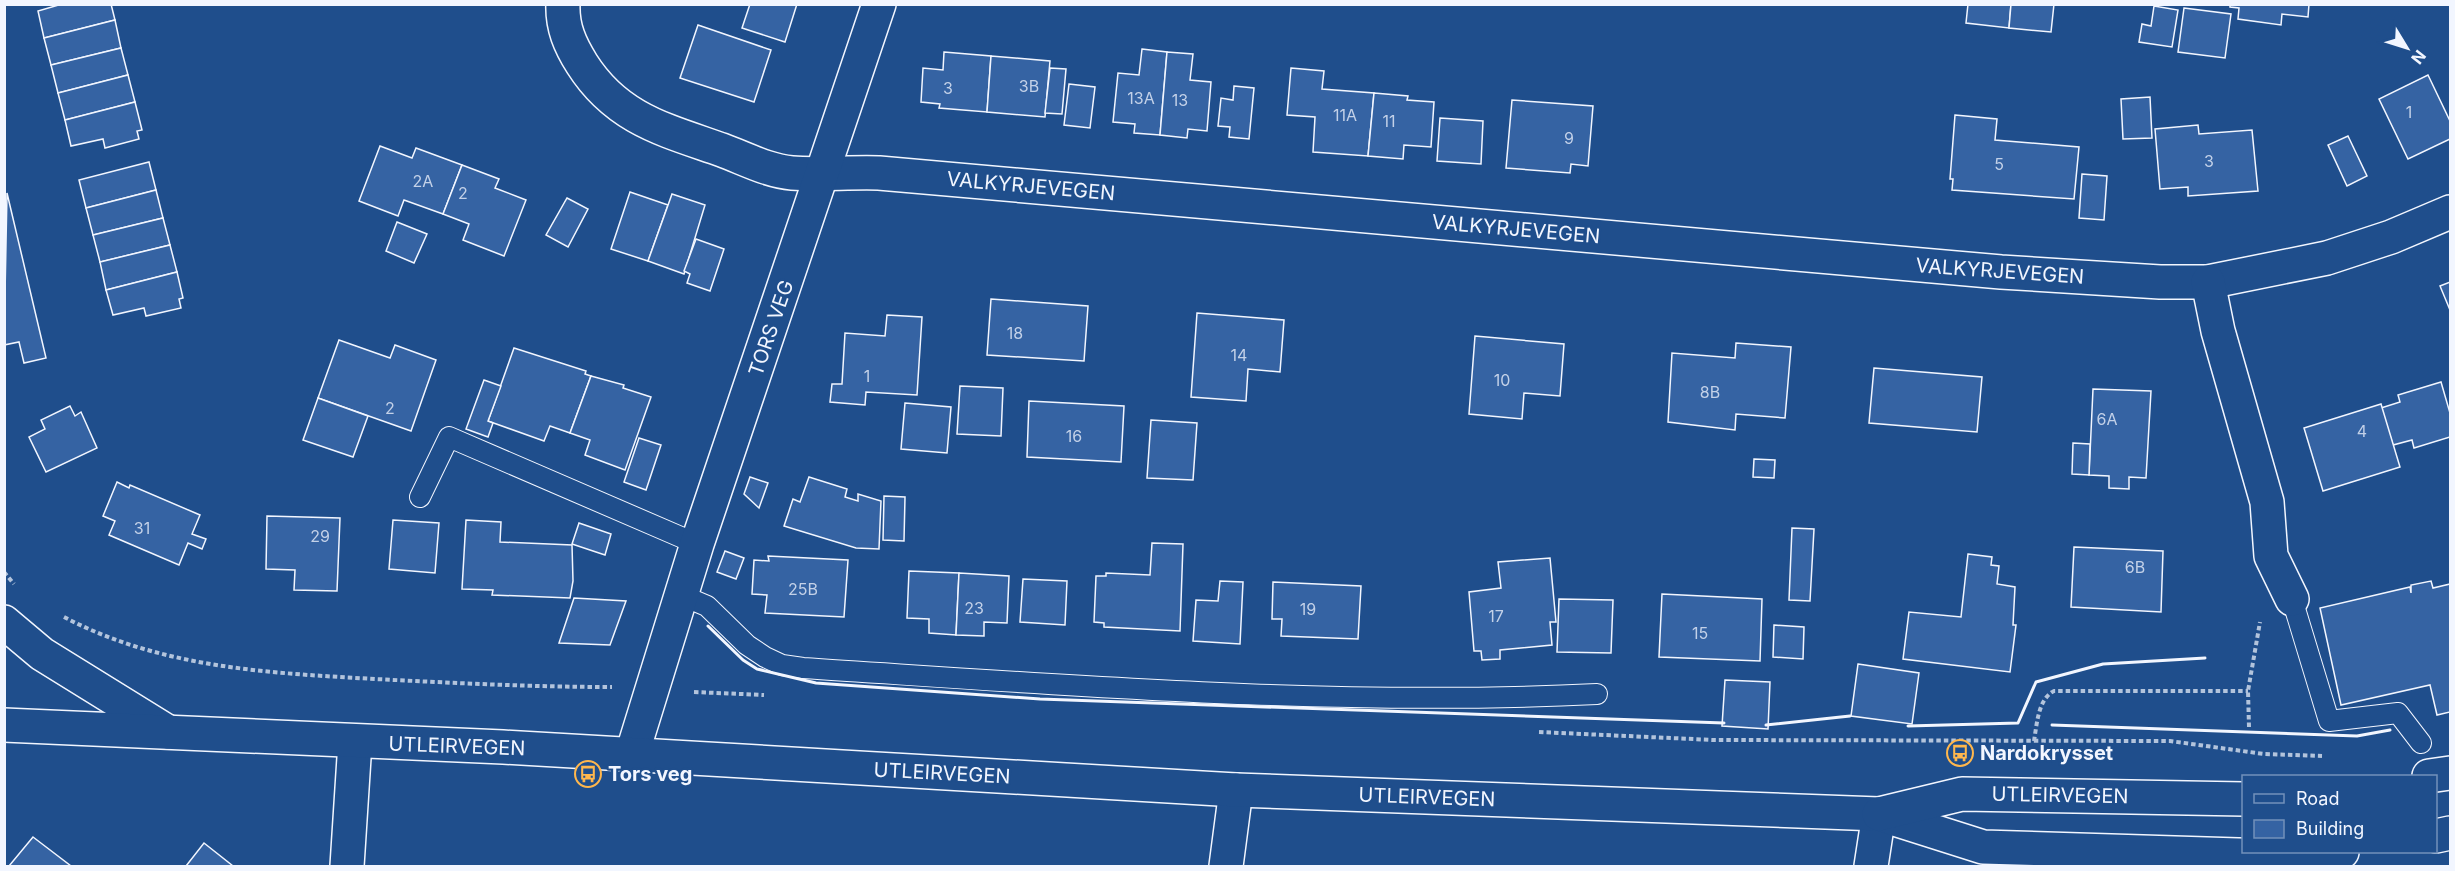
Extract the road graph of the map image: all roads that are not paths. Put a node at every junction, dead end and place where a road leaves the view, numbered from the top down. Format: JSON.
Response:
{"nodes":[{"id":1,"x":563,"y":4,"type":"edge"},
{"id":2,"x":879,"y":4,"type":"edge"},
{"id":3,"x":824,"y":172,"type":"junction"},
{"id":4,"x":2451,"y":212,"type":"edge"},
{"id":5,"x":2208,"y":282,"type":"junction"},
{"id":6,"x":420,"y":497,"type":"dead end"},
{"id":7,"x":697,"y":544,"type":"junction"},
{"id":8,"x":681,"y":595,"type":"junction"},
{"id":9,"x":2292,"y":599,"type":"joint"},
{"id":10,"x":4,"y":622,"type":"edge"},
{"id":11,"x":1597,"y":694,"type":"dead end"},
{"id":12,"x":4,"y":725,"type":"edge"},
{"id":13,"x":172,"y":734,"type":"junction"},
{"id":14,"x":355,"y":742,"type":"junction"},
{"id":15,"x":2421,"y":743,"type":"dead end"},
{"id":16,"x":632,"y":754,"type":"junction"},
{"id":17,"x":1236,"y":790,"type":"junction"},
{"id":18,"x":2242,"y":798,"type":"edge"},
{"id":19,"x":1880,"y":814,"type":"junction"},
{"id":20,"x":2324,"y":853,"type":"edge"},
{"id":21,"x":347,"y":867,"type":"edge"},
{"id":22,"x":1226,"y":867,"type":"edge"},
{"id":23,"x":1871,"y":867,"type":"edge"}],
"edges":[{"from":1,"to":3,"type":"street","name":"VALKYRJEVEGEN"},
{"from":2,"to":3,"type":"street","name":"TORS VEG"},
{"from":3,"to":5,"type":"street","name":"VALKYRJEVEGEN"},
{"from":3,"to":7,"type":"street","name":"TORS VEG"},
{"from":4,"to":5,"type":"street","name":"VALKYRJEVEGEN"},
{"from":5,"to":9,"type":"street"},
{"from":6,"to":7,"type":"lane"},
{"from":7,"to":8,"type":"street","name":"TORS VEG"},
{"from":8,"to":11,"type":"lane"},
{"from":8,"to":16,"type":"street","name":"TORS VEG"},
{"from":9,"to":15,"type":"lane"},
{"from":10,"to":13,"type":"street"},
{"from":12,"to":13,"type":"street","name":"UTLEIRVEGEN"},
{"from":13,"to":14,"type":"street","name":"UTLEIRVEGEN"},
{"from":14,"to":16,"type":"street","name":"UTLEIRVEGEN"},
{"from":14,"to":21,"type":"street"},
{"from":16,"to":17,"type":"street","name":"UTLEIRVEGEN"},
{"from":17,"to":19,"type":"street","name":"UTLEIRVEGEN"},
{"from":17,"to":22,"type":"street"},
{"from":18,"to":19,"type":"street","name":"UTLEIRVEGEN"},
{"from":19,"to":20,"type":"street","name":"UTLEIRVEGEN"},
{"from":19,"to":23,"type":"street"}]}
